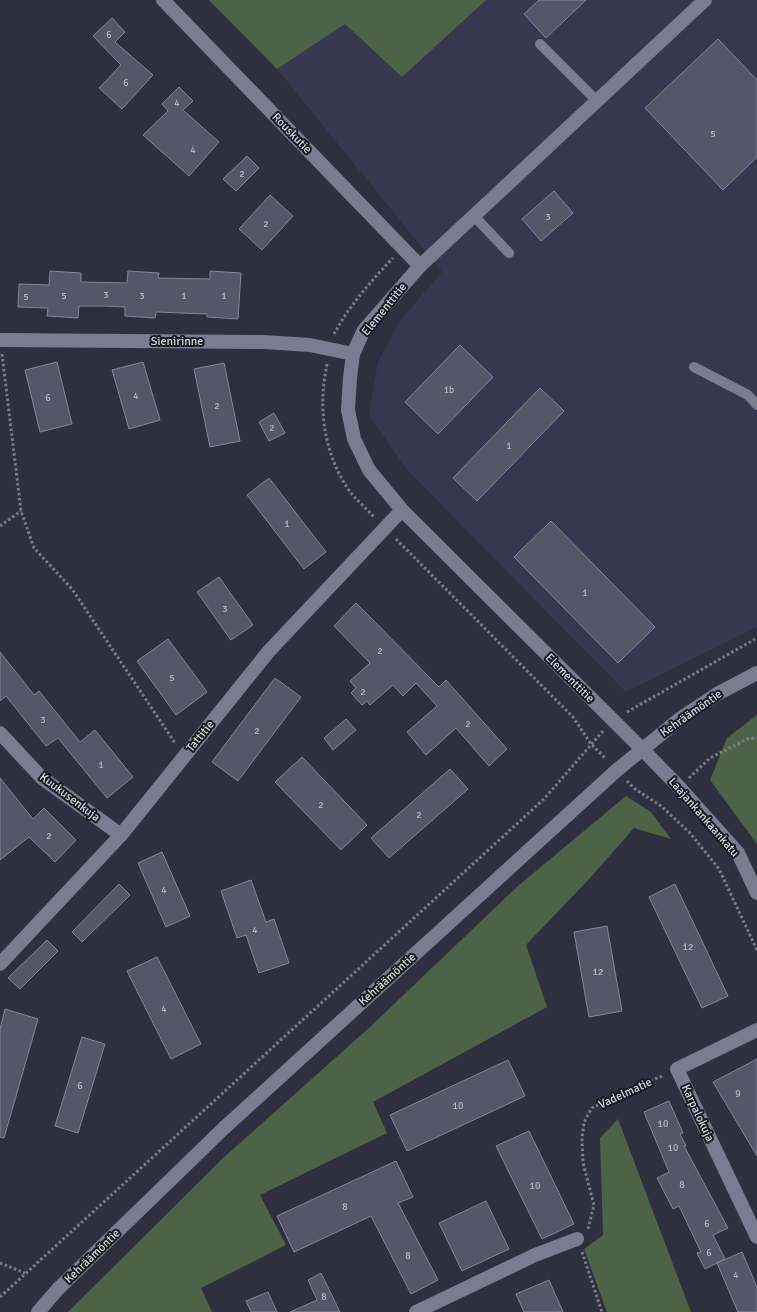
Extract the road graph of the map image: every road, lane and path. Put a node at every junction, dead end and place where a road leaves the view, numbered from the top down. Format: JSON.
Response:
{"nodes":[{"id":1,"x":163,"y":0,"type":"edge"},
{"id":2,"x":705,"y":0,"type":"edge"},
{"id":3,"x":540,"y":44,"type":"dead end"},
{"id":4,"x":597,"y":101,"type":"junction"},
{"id":5,"x":474,"y":216,"type":"junction"},
{"id":6,"x":509,"y":253,"type":"dead end"},
{"id":7,"x":420,"y":266,"type":"junction"},
{"id":8,"x":1,"y":346,"type":"edge"},
{"id":9,"x":353,"y":354,"type":"junction"},
{"id":10,"x":694,"y":366,"type":"dead end"},
{"id":11,"x":757,"y":404,"type":"edge"},
{"id":12,"x":402,"y":510,"type":"junction"},
{"id":13,"x":21,"y":511,"type":"junction"},
{"id":14,"x":0,"y":526,"type":"edge"},
{"id":15,"x":757,"y":638,"type":"edge"},
{"id":16,"x":757,"y":673,"type":"edge"},
{"id":17,"x":612,"y":720,"type":"junction"},
{"id":18,"x":0,"y":734,"type":"edge"},
{"id":19,"x":757,"y":738,"type":"edge"},
{"id":20,"x":591,"y":744,"type":"junction"},
{"id":21,"x":642,"y":749,"type":"junction"},
{"id":22,"x":183,"y":756,"type":"junction"},
{"id":23,"x":617,"y":770,"type":"junction"},
{"id":24,"x":679,"y":786,"type":"junction"},
{"id":25,"x":121,"y":834,"type":"junction"},
{"id":26,"x":757,"y":893,"type":"edge"},
{"id":27,"x":757,"y":950,"type":"edge"},
{"id":28,"x":0,"y":964,"type":"edge"},
{"id":29,"x":757,"y":1030,"type":"edge"},
{"id":30,"x":677,"y":1070,"type":"junction"},
{"id":31,"x":757,"y":1237,"type":"edge"},
{"id":32,"x":577,"y":1239,"type":"junction"},
{"id":33,"x":0,"y":1263,"type":"edge"},
{"id":34,"x":25,"y":1273,"type":"junction"},
{"id":35,"x":0,"y":1297,"type":"edge"},
{"id":36,"x":38,"y":1312,"type":"edge"},
{"id":37,"x":416,"y":1312,"type":"edge"},
{"id":38,"x":602,"y":1312,"type":"edge"}],
"edges":[{"from":1,"to":7,"type":"street","name":"Rouskutie"},
{"from":2,"to":4,"type":"street","name":"Elementtitie"},
{"from":3,"to":4,"type":"lane"},
{"from":4,"to":5,"type":"street","name":"Elementtitie"},
{"from":5,"to":6,"type":"lane"},
{"from":5,"to":7,"type":"street","name":"Elementtitie"},
{"from":7,"to":9,"type":"street","name":"Elementtitie"},
{"from":8,"to":9,"type":"street","name":"Sienirinne"},
{"from":8,"to":13,"type":"path"},
{"from":9,"to":12,"type":"street","name":"Elementtitie"},
{"from":10,"to":11,"type":"lane"},
{"from":12,"to":17,"type":"street","name":"Elementtitie"},
{"from":12,"to":22,"type":"street","name":"Tattitie"},
{"from":13,"to":14,"type":"path"},
{"from":13,"to":22,"type":"path"},
{"from":15,"to":17,"type":"path"},
{"from":16,"to":21,"type":"street","name":"Kehräämöntie"},
{"from":17,"to":20,"type":"path"},
{"from":17,"to":21,"type":"street","name":"Elementtitie"},
{"from":18,"to":25,"type":"street","name":"Kuukusenkuja"},
{"from":19,"to":24,"type":"path"},
{"from":20,"to":23,"type":"path"},
{"from":20,"to":34,"type":"path"},
{"from":21,"to":23,"type":"street","name":"Kehräämöntie"},
{"from":21,"to":24,"type":"street","name":"Laajankankaankatu"},
{"from":22,"to":25,"type":"street","name":"Tattitie"},
{"from":23,"to":27,"type":"path"},
{"from":23,"to":36,"type":"street","name":"Kehräämöntie"},
{"from":24,"to":26,"type":"street","name":"Laajankankaankatu"},
{"from":25,"to":28,"type":"street","name":"Tattitie"},
{"from":29,"to":30,"type":"street","name":"Karpalokuja"},
{"from":30,"to":31,"type":"street","name":"Karpalokuja"},
{"from":30,"to":32,"type":"path","name":"Vadelmatie"},
{"from":32,"to":37,"type":"street"},
{"from":32,"to":38,"type":"path"},
{"from":33,"to":34,"type":"path"},
{"from":34,"to":35,"type":"path"}]}
